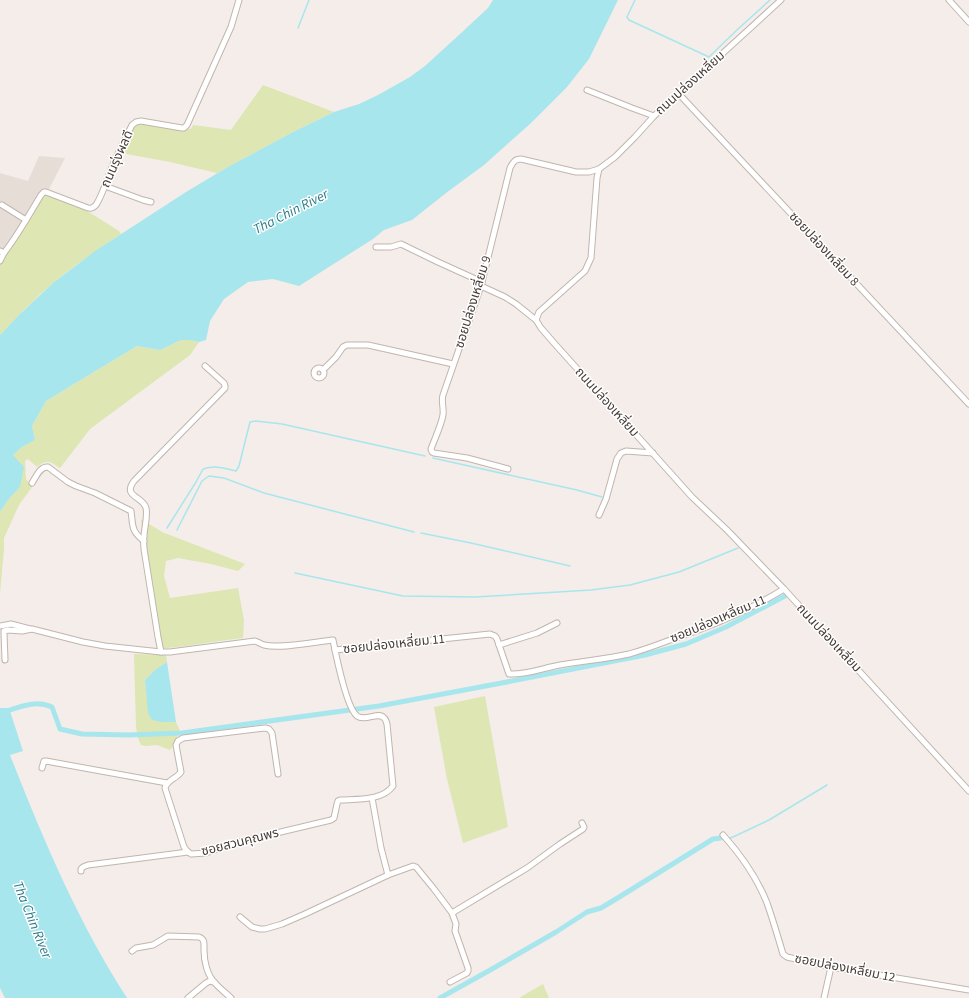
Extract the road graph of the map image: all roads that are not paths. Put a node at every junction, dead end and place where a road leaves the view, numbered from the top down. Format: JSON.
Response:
{"nodes":[{"id":1,"x":239,"y":0,"type":"edge"},
{"id":2,"x":782,"y":0,"type":"edge"},
{"id":3,"x":949,"y":0,"type":"edge"},
{"id":4,"x":969,"y":22,"type":"edge"},
{"id":5,"x":587,"y":90,"type":"dead end"},
{"id":6,"x":679,"y":94,"type":"junction"},
{"id":7,"x":654,"y":116,"type":"junction"},
{"id":8,"x":600,"y":169,"type":"junction"},
{"id":9,"x":105,"y":186,"type":"junction"},
{"id":10,"x":151,"y":202,"type":"dead end"},
{"id":11,"x":2,"y":205,"type":"dead end"},
{"id":12,"x":26,"y":220,"type":"junction"},
{"id":13,"x":376,"y":247,"type":"dead end"},
{"id":14,"x":2,"y":252,"type":"edge"},
{"id":15,"x":0,"y":261,"type":"edge"},
{"id":16,"x":481,"y":284,"type":"junction"},
{"id":17,"x":536,"y":320,"type":"junction"},
{"id":18,"x":453,"y":364,"type":"junction"},
{"id":19,"x":205,"y":366,"type":"dead end"},
{"id":20,"x":323,"y":370,"type":"dead end"},
{"id":21,"x":969,"y":404,"type":"edge"},
{"id":22,"x":653,"y":453,"type":"junction"},
{"id":23,"x":508,"y":469,"type":"dead end"},
{"id":24,"x":32,"y":483,"type":"dead end"},
{"id":25,"x":599,"y":515,"type":"dead end"},
{"id":26,"x":144,"y":541,"type":"junction"},
{"id":27,"x":784,"y":589,"type":"junction"},
{"id":28,"x":557,"y":623,"type":"dead end"},
{"id":29,"x":0,"y":626,"type":"edge"},
{"id":30,"x":32,"y":629,"type":"junction"},
{"id":31,"x":499,"y":645,"type":"junction"},
{"id":32,"x":336,"y":650,"type":"junction"},
{"id":33,"x":161,"y":652,"type":"junction"},
{"id":34,"x":5,"y":660,"type":"dead end"},
{"id":35,"x":42,"y":768,"type":"dead end"},
{"id":36,"x":278,"y":774,"type":"dead end"},
{"id":37,"x":167,"y":783,"type":"junction"},
{"id":38,"x":969,"y":791,"type":"edge"},
{"id":39,"x":372,"y":798,"type":"junction"},
{"id":40,"x":582,"y":822,"type":"dead end"},
{"id":41,"x":723,"y":835,"type":"dead end"},
{"id":42,"x":188,"y":852,"type":"junction"},
{"id":43,"x":82,"y":871,"type":"dead end"},
{"id":44,"x":388,"y":875,"type":"junction"},
{"id":45,"x":452,"y":913,"type":"junction"},
{"id":46,"x":240,"y":917,"type":"dead end"},
{"id":47,"x":132,"y":951,"type":"dead end"},
{"id":48,"x":831,"y":967,"type":"junction"},
{"id":49,"x":214,"y":982,"type":"junction"},
{"id":50,"x":450,"y":982,"type":"dead end"},
{"id":51,"x":969,"y":990,"type":"edge"},
{"id":52,"x":188,"y":998,"type":"edge"},
{"id":53,"x":231,"y":998,"type":"edge"},
{"id":54,"x":824,"y":998,"type":"edge"}],
"edges":[{"from":1,"to":9,"type":"street","name":"ถนนรุ่งผลดี"},
{"from":2,"to":6,"type":"street","name":"ถนนปล่องเหลี่ยม"},
{"from":3,"to":4,"type":"street"},
{"from":5,"to":7,"type":"street"},
{"from":6,"to":7,"type":"street","name":"ถนนปล่องเหลี่ยม"},
{"from":6,"to":21,"type":"street","name":"ซอยปล่องเหลี่ยม 8"},
{"from":7,"to":8,"type":"street","name":"ถนนปล่องเหลี่ยม"},
{"from":8,"to":16,"type":"street","name":"ซอยปล่องเหลี่ยม 9"},
{"from":8,"to":17,"type":"street"},
{"from":9,"to":10,"type":"street"},
{"from":9,"to":12,"type":"street","name":"ถนนรุ่งผลดี"},
{"from":11,"to":12,"type":"street"},
{"from":12,"to":14,"type":"street","name":"ถนนรุ่งผลดี"},
{"from":13,"to":16,"type":"street","name":"ถนนปล่องเหลี่ยม"},
{"from":14,"to":15,"type":"street","name":"ถนนรุ่งผลดี"},
{"from":16,"to":17,"type":"street","name":"ถนนปล่องเหลี่ยม"},
{"from":16,"to":18,"type":"street","name":"ซอยปล่องเหลี่ยม 9"},
{"from":17,"to":22,"type":"street","name":"ถนนปล่องเหลี่ยม"},
{"from":18,"to":20,"type":"street"},
{"from":18,"to":23,"type":"street","name":"ซอยปล่องเหลี่ยม 9"},
{"from":19,"to":26,"type":"street"},
{"from":22,"to":25,"type":"street"},
{"from":22,"to":27,"type":"street","name":"ถนนปล่องเหลี่ยม"},
{"from":24,"to":26,"type":"street"},
{"from":26,"to":33,"type":"street"},
{"from":27,"to":31,"type":"street","name":"ซอยปล่องเหลี่ยม 11"},
{"from":27,"to":38,"type":"street","name":"ถนนปล่องเหลี่ยม"},
{"from":28,"to":31,"type":"street"},
{"from":29,"to":30,"type":"street"},
{"from":30,"to":33,"type":"street","name":"ซอยปล่องเหลี่ยม 11"},
{"from":30,"to":34,"type":"street","name":"ซอยปล่องเหลี่ยม 11"},
{"from":31,"to":32,"type":"street","name":"ซอยปล่องเหลี่ยม 11"},
{"from":32,"to":33,"type":"street","name":"ซอยปล่องเหลี่ยม 11"},
{"from":32,"to":39,"type":"street","name":"ซอยสวนคุณพร"},
{"from":35,"to":37,"type":"street"},
{"from":36,"to":37,"type":"street"},
{"from":37,"to":42,"type":"street","name":"ซอยสวนคุณพร"},
{"from":39,"to":42,"type":"street","name":"ซอยสวนคุณพร"},
{"from":39,"to":44,"type":"street"},
{"from":40,"to":45,"type":"street"},
{"from":41,"to":48,"type":"street","name":"ซอยปล่องเหลี่ยม 12"},
{"from":42,"to":43,"type":"street"},
{"from":44,"to":45,"type":"street"},
{"from":44,"to":46,"type":"street"},
{"from":45,"to":50,"type":"street"},
{"from":47,"to":49,"type":"street"},
{"from":48,"to":51,"type":"street","name":"ซอยปล่องเหลี่ยม 12"},
{"from":48,"to":54,"type":"street"},
{"from":49,"to":52,"type":"street"},
{"from":49,"to":53,"type":"street"}]}
